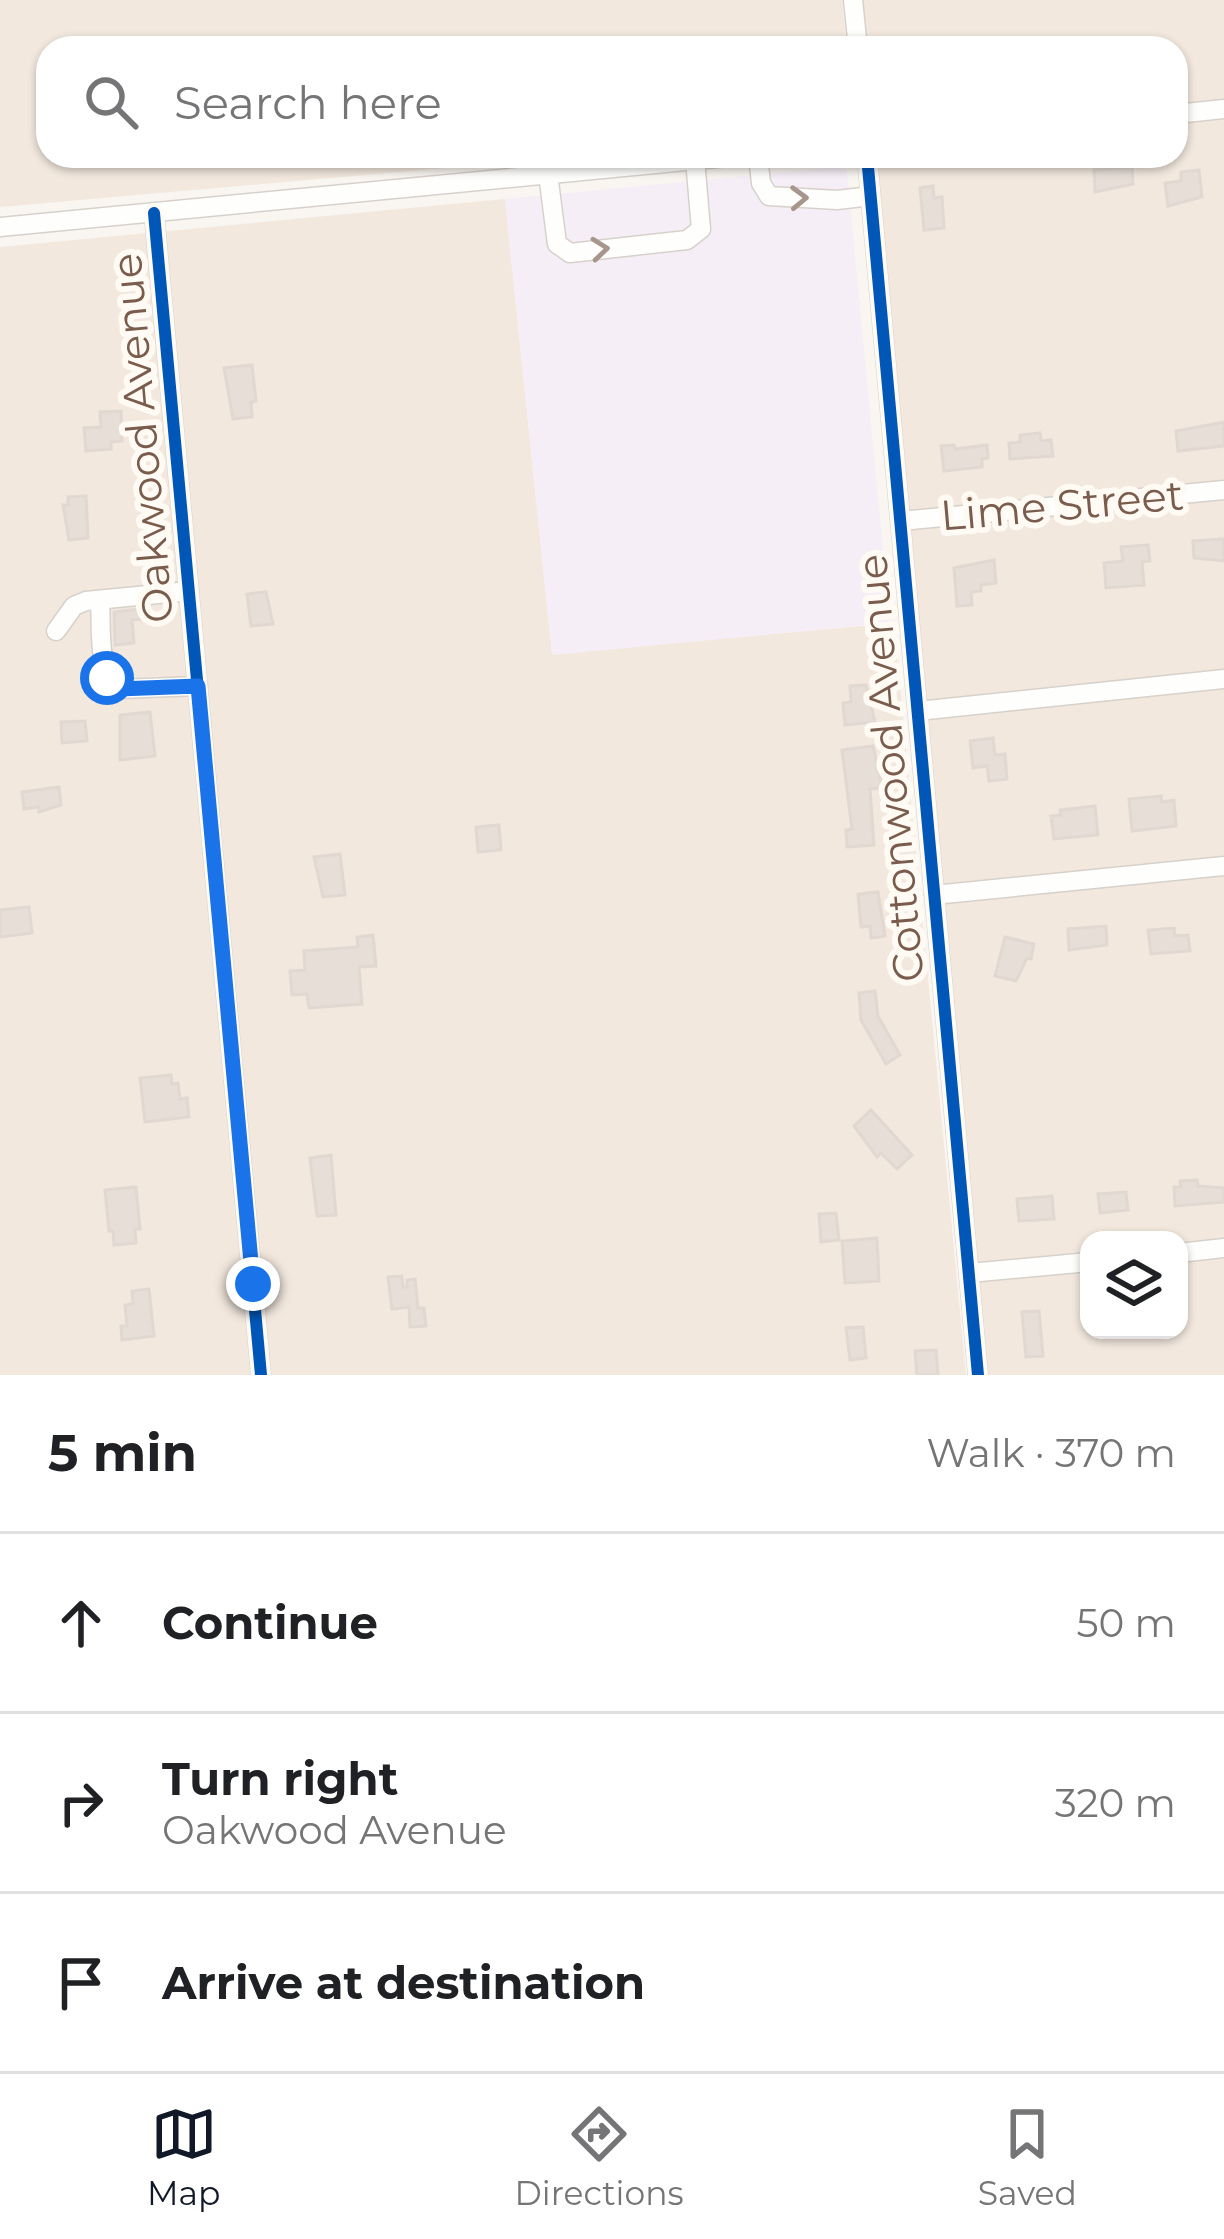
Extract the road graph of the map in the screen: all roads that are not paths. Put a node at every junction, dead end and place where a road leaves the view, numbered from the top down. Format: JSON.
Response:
{"nodes":[{"id":1,"x":853,"y":0,"type":"edge"},
{"id":2,"x":856,"y":36,"type":"edge"},
{"id":3,"x":1224,"y":109,"type":"edge"},
{"id":4,"x":1188,"y":112,"type":"edge"},
{"id":5,"x":617,"y":168,"type":"edge"},
{"id":6,"x":696,"y":168,"type":"edge"},
{"id":7,"x":759,"y":168,"type":"edge"},
{"id":8,"x":868,"y":168,"type":"edge"},
{"id":9,"x":548,"y":175,"type":"junction"},
{"id":10,"x":871,"y":196,"type":"junction"},
{"id":11,"x":154,"y":213,"type":"junction"},
{"id":12,"x":0,"y":227,"type":"edge"},
{"id":13,"x":1224,"y":490,"type":"edge"},
{"id":14,"x":901,"y":521,"type":"junction"},
{"id":15,"x":189,"y":591,"type":"junction"},
{"id":16,"x":100,"y":600,"type":"junction"},
{"id":17,"x":56,"y":631,"type":"dead end"},
{"id":18,"x":1224,"y":680,"type":"edge"},
{"id":19,"x":198,"y":686,"type":"junction"},
{"id":20,"x":918,"y":711,"type":"junction"},
{"id":21,"x":1224,"y":866,"type":"edge"},
{"id":22,"x":934,"y":895,"type":"junction"},
{"id":23,"x":1224,"y":1248,"type":"edge"},
{"id":24,"x":1188,"y":1252,"type":"edge"},
{"id":25,"x":1080,"y":1263,"type":"edge"},
{"id":26,"x":968,"y":1273,"type":"junction"},
{"id":27,"x":261,"y":1375,"type":"edge"},
{"id":28,"x":978,"y":1375,"type":"edge"}],
"edges":[{"from":1,"to":2,"type":"street"},
{"from":3,"to":4,"type":"street"},
{"from":5,"to":9,"type":"street"},
{"from":9,"to":6,"type":"street","one_way":true},
{"from":7,"to":10,"type":"street","one_way":true},
{"from":8,"to":10,"type":"street","name":"Cottonwood Avenue"},
{"from":9,"to":11,"type":"street"},
{"from":10,"to":14,"type":"street","name":"Cottonwood Avenue"},
{"from":11,"to":12,"type":"street"},
{"from":11,"to":15,"type":"street","name":"Oakwood Avenue"},
{"from":13,"to":14,"type":"street","name":"Lime Street"},
{"from":14,"to":20,"type":"street","name":"Cottonwood Avenue"},
{"from":15,"to":16,"type":"street"},
{"from":15,"to":19,"type":"street","name":"Oakwood Avenue"},
{"from":16,"to":17,"type":"street"},
{"from":16,"to":19,"type":"street"},
{"from":18,"to":20,"type":"street"},
{"from":19,"to":27,"type":"street","name":"Oakwood Avenue"},
{"from":20,"to":22,"type":"street","name":"Cottonwood Avenue"},
{"from":21,"to":22,"type":"street"},
{"from":22,"to":26,"type":"street","name":"Cottonwood Avenue"},
{"from":23,"to":24,"type":"street"},
{"from":25,"to":26,"type":"street"},
{"from":26,"to":28,"type":"street","name":"Cottonwood Avenue"}]}
